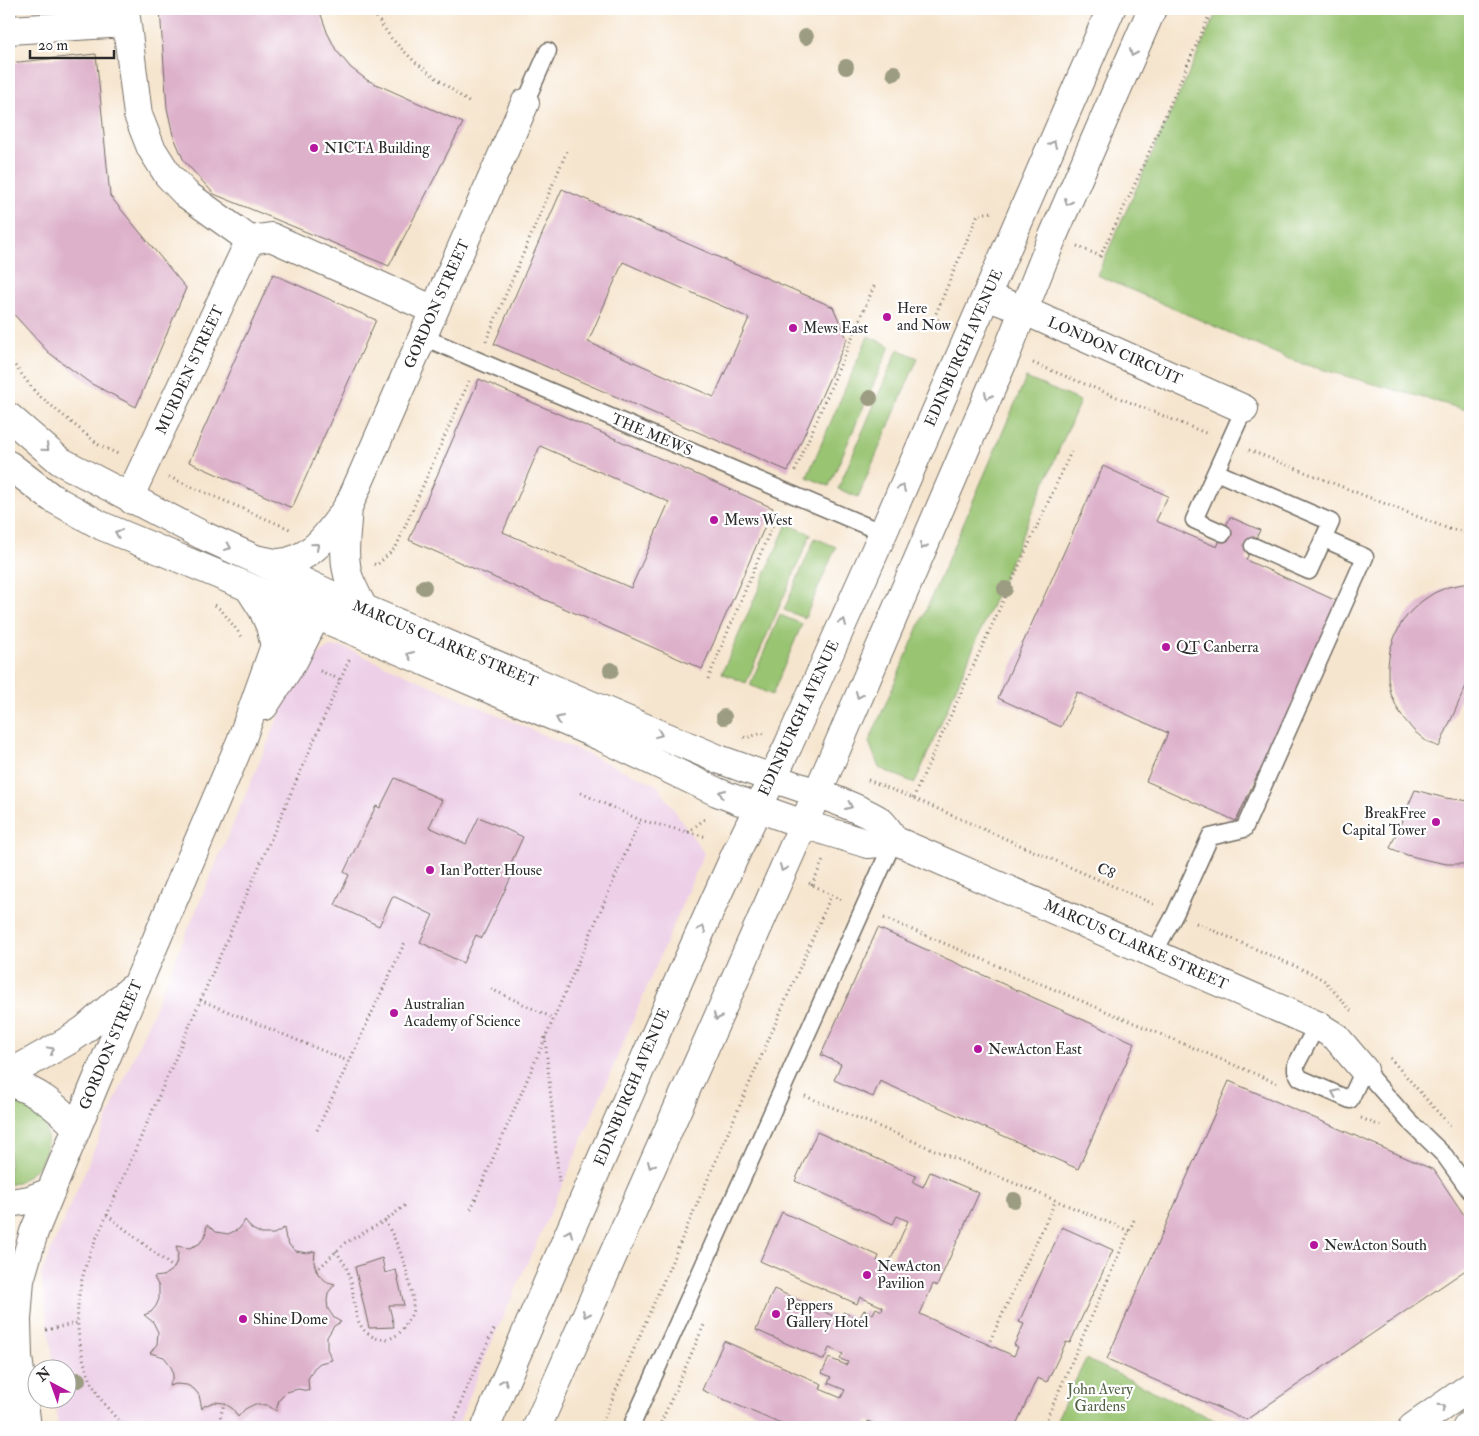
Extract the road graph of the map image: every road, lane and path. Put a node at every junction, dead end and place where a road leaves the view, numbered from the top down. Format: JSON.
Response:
{"nodes":[{"id":1,"x":370,"y":9,"type":"edge"},
{"id":2,"x":1111,"y":9,"type":"edge"},
{"id":3,"x":1152,"y":9,"type":"edge"},
{"id":4,"x":1212,"y":9,"type":"edge"},
{"id":5,"x":125,"y":16,"type":"edge"},
{"id":6,"x":9,"y":30,"type":"edge"},
{"id":7,"x":548,"y":51,"type":"dead end"},
{"id":8,"x":470,"y":103,"type":"dead end"},
{"id":9,"x":525,"y":103,"type":"joint"},
{"id":10,"x":998,"y":211,"type":"dead end"},
{"id":11,"x":250,"y":240,"type":"junction"},
{"id":12,"x":1005,"y":255,"type":"junction"},
{"id":13,"x":1100,"y":256,"type":"dead end"},
{"id":14,"x":1039,"y":270,"type":"junction"},
{"id":15,"x":986,"y":296,"type":"junction"},
{"id":16,"x":434,"y":310,"type":"junction"},
{"id":17,"x":1023,"y":310,"type":"junction"},
{"id":18,"x":934,"y":318,"type":"dead end"},
{"id":19,"x":422,"y":337,"type":"junction"},
{"id":20,"x":9,"y":358,"type":"edge"},
{"id":21,"x":1025,"y":360,"type":"dead end"},
{"id":22,"x":1244,"y":409,"type":"joint"},
{"id":23,"x":9,"y":417,"type":"edge"},
{"id":24,"x":1229,"y":442,"type":"junction"},
{"id":25,"x":1071,"y":452,"type":"dead end"},
{"id":26,"x":9,"y":465,"type":"edge"},
{"id":27,"x":144,"y":467,"type":"junction"},
{"id":28,"x":1216,"y":472,"type":"junction"},
{"id":29,"x":132,"y":500,"type":"junction"},
{"id":30,"x":883,"y":533,"type":"junction"},
{"id":31,"x":1223,"y":533,"type":"dead end"},
{"id":32,"x":1470,"y":533,"type":"edge"},
{"id":33,"x":1324,"y":538,"type":"junction"},
{"id":34,"x":333,"y":546,"type":"junction"},
{"id":35,"x":1253,"y":546,"type":"dead end"},
{"id":36,"x":396,"y":547,"type":"dead end"},
{"id":37,"x":255,"y":558,"type":"junction"},
{"id":38,"x":196,"y":566,"type":"junction"},
{"id":39,"x":248,"y":588,"type":"junction"},
{"id":40,"x":311,"y":600,"type":"junction"},
{"id":41,"x":362,"y":622,"type":"junction"},
{"id":42,"x":275,"y":646,"type":"junction"},
{"id":43,"x":241,"y":741,"type":"junction"},
{"id":44,"x":830,"y":764,"type":"junction"},
{"id":45,"x":772,"y":778,"type":"junction"},
{"id":46,"x":581,"y":793,"type":"dead end"},
{"id":47,"x":817,"y":793,"type":"junction"},
{"id":48,"x":913,"y":798,"type":"junction"},
{"id":49,"x":758,"y":808,"type":"junction"},
{"id":50,"x":705,"y":819,"type":"dead end"},
{"id":51,"x":640,"y":820,"type":"junction"},
{"id":52,"x":803,"y":824,"type":"junction"},
{"id":53,"x":688,"y":832,"type":"junction"},
{"id":54,"x":707,"y":837,"type":"dead end"},
{"id":55,"x":894,"y":840,"type":"junction"},
{"id":56,"x":827,"y":850,"type":"dead end"},
{"id":57,"x":832,"y":896,"type":"junction"},
{"id":58,"x":863,"y":909,"type":"junction"},
{"id":59,"x":1175,"y":914,"type":"junction"},
{"id":60,"x":406,"y":940,"type":"dead end"},
{"id":61,"x":1154,"y":953,"type":"junction"},
{"id":62,"x":138,"y":983,"type":"junction"},
{"id":63,"x":491,"y":989,"type":"dead end"},
{"id":64,"x":200,"y":1000,"type":"junction"},
{"id":65,"x":1353,"y":1014,"type":"dead end"},
{"id":66,"x":553,"y":1018,"type":"junction"},
{"id":67,"x":1317,"y":1025,"type":"junction"},
{"id":68,"x":545,"y":1036,"type":"junction"},
{"id":69,"x":1390,"y":1056,"type":"dead end"},
{"id":70,"x":350,"y":1062,"type":"junction"},
{"id":71,"x":1364,"y":1070,"type":"junction"},
{"id":72,"x":9,"y":1074,"type":"edge"},
{"id":73,"x":9,"y":1082,"type":"edge"},
{"id":74,"x":1279,"y":1084,"type":"dead end"},
{"id":75,"x":805,"y":1096,"type":"dead end"},
{"id":76,"x":1360,"y":1118,"type":"dead end"},
{"id":77,"x":76,"y":1127,"type":"junction"},
{"id":78,"x":1452,"y":1128,"type":"dead end"},
{"id":79,"x":1387,"y":1129,"type":"dead end"},
{"id":80,"x":317,"y":1130,"type":"dead end"},
{"id":81,"x":560,"y":1187,"type":"dead end"},
{"id":82,"x":1470,"y":1191,"type":"edge"},
{"id":83,"x":50,"y":1192,"type":"junction"},
{"id":84,"x":1056,"y":1200,"type":"junction"},
{"id":85,"x":9,"y":1203,"type":"edge"},
{"id":86,"x":407,"y":1204,"type":"dead end"},
{"id":87,"x":471,"y":1209,"type":"dead end"},
{"id":88,"x":107,"y":1215,"type":"junction"},
{"id":89,"x":1134,"y":1220,"type":"dead end"},
{"id":90,"x":385,"y":1221,"type":"junction"},
{"id":91,"x":1129,"y":1231,"type":"junction"},
{"id":92,"x":336,"y":1251,"type":"junction"},
{"id":93,"x":174,"y":1268,"type":"dead end"},
{"id":94,"x":316,"y":1271,"type":"dead end"},
{"id":95,"x":498,"y":1321,"type":"dead end"},
{"id":96,"x":13,"y":1345,"type":"edge"},
{"id":97,"x":988,"y":1345,"type":"dead end"},
{"id":98,"x":1470,"y":1387,"type":"edge"},
{"id":99,"x":224,"y":1403,"type":"dead end"},
{"id":100,"x":1047,"y":1419,"type":"junction"},
{"id":101,"x":1470,"y":1424,"type":"edge"},
{"id":102,"x":27,"y":1427,"type":"edge"},
{"id":103,"x":125,"y":1427,"type":"edge"},
{"id":104,"x":218,"y":1427,"type":"edge"},
{"id":105,"x":452,"y":1427,"type":"edge"},
{"id":106,"x":486,"y":1427,"type":"edge"},
{"id":107,"x":537,"y":1427,"type":"edge"},
{"id":108,"x":600,"y":1427,"type":"edge"},
{"id":109,"x":631,"y":1427,"type":"edge"},
{"id":110,"x":1043,"y":1427,"type":"edge"},
{"id":111,"x":1063,"y":1427,"type":"edge"},
{"id":112,"x":1413,"y":1427,"type":"edge"},
{"id":113,"x":1466,"y":1427,"type":"edge"}],
"edges":[{"from":1,"to":8,"type":"path"},
{"from":12,"to":2,"type":"main road","name":"EDINBURGH AVENUE","one_way":true},
{"from":3,"to":14,"type":"main road","one_way":true},
{"from":4,"to":13,"type":"path"},
{"from":5,"to":6,"type":"main road"},
{"from":5,"to":11,"type":"main road"},
{"from":7,"to":9,"type":"lane"},
{"from":9,"to":16,"type":"main road","name":"GORDON STREET"},
{"from":10,"to":18,"type":"path"},
{"from":11,"to":16,"type":"main road"},
{"from":11,"to":27,"type":"main road","name":"MURDEN STREET"},
{"from":12,"to":14,"type":"main road"},
{"from":12,"to":15,"type":"main road","name":"EDINBURGH AVENUE"},
{"from":14,"to":17,"type":"main road"},
{"from":15,"to":17,"type":"main road","name":"LONDON CIRCUIT"},
{"from":30,"to":15,"type":"main road","name":"EDINBURGH AVENUE","one_way":true},
{"from":16,"to":19,"type":"main road","name":"GORDON STREET"},
{"from":17,"to":22,"type":"main road","name":"LONDON CIRCUIT"},
{"from":17,"to":44,"type":"main road","one_way":true},
{"from":19,"to":30,"type":"lane","name":"THE MEWS"},
{"from":19,"to":34,"type":"main road","name":"GORDON STREET"},
{"from":20,"to":27,"type":"path"},
{"from":21,"to":24,"type":"path"},
{"from":22,"to":24,"type":"lane"},
{"from":23,"to":29,"type":"main road","name":"MARCUS CLARKE STREET","one_way":true},
{"from":24,"to":28,"type":"lane"},
{"from":24,"to":32,"type":"path"},
{"from":25,"to":48,"type":"path"},
{"from":38,"to":26,"type":"main road","name":"MARCUS CLARKE STREET","one_way":true},
{"from":27,"to":29,"type":"main road","name":"MURDEN STREET"},
{"from":27,"to":34,"type":"path"},
{"from":28,"to":31,"type":"lane"},
{"from":28,"to":33,"type":"lane"},
{"from":29,"to":37,"type":"main road","name":"MARCUS CLARKE STREET","one_way":true},
{"from":29,"to":38,"type":"main road"},
{"from":45,"to":30,"type":"main road","name":"EDINBURGH AVENUE","one_way":true},
{"from":33,"to":35,"type":"lane"},
{"from":33,"to":59,"type":"lane"},
{"from":34,"to":36,"type":"path"},
{"from":37,"to":34,"type":"main road","name":"GORDON STREET","one_way":true},
{"from":34,"to":41,"type":"main road"},
{"from":37,"to":40,"type":"main road","name":"MARCUS CLARKE STREET"},
{"from":38,"to":39,"type":"main road","name":"MARCUS CLARKE STREET"},
{"from":39,"to":40,"type":"main road","name":"MARCUS CLARKE STREET"},
{"from":39,"to":42,"type":"main road"},
{"from":40,"to":41,"type":"main road","name":"MARCUS CLARKE STREET"},
{"from":40,"to":42,"type":"main road","name":"GORDON STREET"},
{"from":40,"to":43,"type":"main road","name":"GORDON STREET"},
{"from":41,"to":45,"type":"main road","name":"MARCUS CLARKE STREET","one_way":true},
{"from":49,"to":41,"type":"main road","name":"MARCUS CLARKE STREET","one_way":true},
{"from":41,"to":64,"type":"path"},
{"from":42,"to":43,"type":"main road","name":"GORDON STREET"},
{"from":43,"to":62,"type":"main road","name":"GORDON STREET"},
{"from":44,"to":47,"type":"main road"},
{"from":44,"to":48,"type":"path","name":"C8"},
{"from":45,"to":47,"type":"main road","name":"MARCUS CLARKE STREET"},
{"from":45,"to":49,"type":"main road","name":"EDINBURGH AVENUE"},
{"from":46,"to":51,"type":"path"},
{"from":47,"to":52,"type":"main road"},
{"from":47,"to":55,"type":"main road","name":"MARCUS CLARKE STREET","one_way":true},
{"from":48,"to":59,"type":"path","name":"C8"},
{"from":49,"to":52,"type":"main road","name":"MARCUS CLARKE STREET"},
{"from":106,"to":49,"type":"main road","name":"EDINBURGH AVENUE","one_way":true},
{"from":50,"to":53,"type":"path"},
{"from":51,"to":53,"type":"path"},
{"from":51,"to":66,"type":"path"},
{"from":52,"to":55,"type":"main road","name":"MARCUS CLARKE STREET"},
{"from":52,"to":107,"type":"main road","one_way":true},
{"from":53,"to":54,"type":"path"},
{"from":55,"to":58,"type":"lane"},
{"from":55,"to":61,"type":"main road","name":"MARCUS CLARKE STREET"},
{"from":56,"to":57,"type":"path"},
{"from":57,"to":58,"type":"path"},
{"from":57,"to":108,"type":"path"},
{"from":58,"to":74,"type":"path"},
{"from":58,"to":109,"type":"lane"},
{"from":59,"to":61,"type":"lane"},
{"from":59,"to":65,"type":"path","name":"C8"},
{"from":60,"to":70,"type":"path"},
{"from":61,"to":67,"type":"main road","name":"MARCUS CLARKE STREET"},
{"from":72,"to":62,"type":"main road","one_way":true},
{"from":62,"to":77,"type":"main road","name":"GORDON STREET"},
{"from":63,"to":66,"type":"path"},
{"from":64,"to":70,"type":"path"},
{"from":64,"to":88,"type":"path"},
{"from":66,"to":68,"type":"path"},
{"from":67,"to":71,"type":"main road","name":"MARCUS CLARKE STREET"},
{"from":71,"to":67,"type":"lane","one_way":true},
{"from":68,"to":81,"type":"path"},
{"from":68,"to":87,"type":"path"},
{"from":69,"to":78,"type":"path"},
{"from":70,"to":80,"type":"path"},
{"from":71,"to":82,"type":"lane"},
{"from":73,"to":77,"type":"main road"},
{"from":75,"to":84,"type":"path"},
{"from":76,"to":79,"type":"path"},
{"from":77,"to":83,"type":"main road","name":"GORDON STREET"},
{"from":83,"to":85,"type":"main road"},
{"from":83,"to":96,"type":"main road","name":"GORDON STREET"},
{"from":84,"to":91,"type":"path"},
{"from":84,"to":97,"type":"path"},
{"from":86,"to":90,"type":"path"},
{"from":88,"to":93,"type":"path"},
{"from":88,"to":103,"type":"path"},
{"from":89,"to":91,"type":"path"},
{"from":90,"to":92,"type":"path"},
{"from":90,"to":92,"type":"path"},
{"from":91,"to":100,"type":"path"},
{"from":92,"to":94,"type":"path"},
{"from":95,"to":105,"type":"path"},
{"from":96,"to":102,"type":"main road","name":"GORDON STREET"},
{"from":112,"to":98,"type":"main road","one_way":true},
{"from":99,"to":104,"type":"path"},
{"from":100,"to":110,"type":"path"},
{"from":100,"to":111,"type":"path"},
{"from":101,"to":113,"type":"main road"}]}
